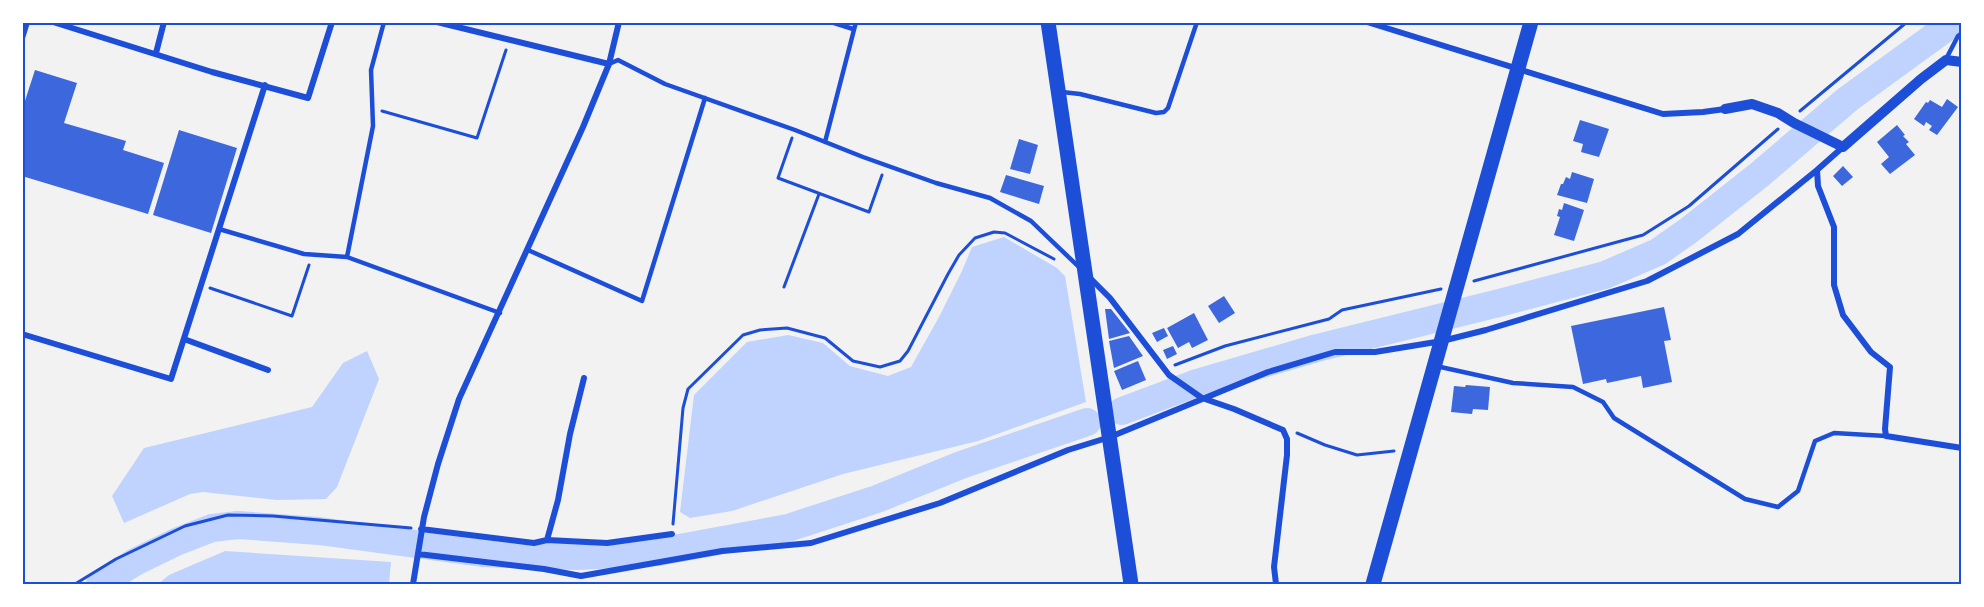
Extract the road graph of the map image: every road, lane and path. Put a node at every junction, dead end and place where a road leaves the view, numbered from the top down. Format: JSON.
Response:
{"nodes":[{"id":1,"x":27,"y":22,"type":"edge"},
{"id":2,"x":53,"y":22,"type":"edge"},
{"id":3,"x":164,"y":22,"type":"edge"},
{"id":4,"x":332,"y":22,"type":"edge"},
{"id":5,"x":384,"y":22,"type":"edge"},
{"id":6,"x":438,"y":22,"type":"edge"},
{"id":7,"x":619,"y":22,"type":"edge"},
{"id":8,"x":831,"y":22,"type":"edge"},
{"id":9,"x":855,"y":22,"type":"edge"},
{"id":10,"x":1048,"y":22,"type":"edge"},
{"id":11,"x":1197,"y":22,"type":"edge"},
{"id":12,"x":1367,"y":22,"type":"edge"},
{"id":13,"x":1531,"y":22,"type":"edge"},
{"id":14,"x":1907,"y":22,"type":"edge"},
{"id":15,"x":853,"y":29,"type":"junction"},
{"id":16,"x":1962,"y":33,"type":"edge"},
{"id":17,"x":22,"y":38,"type":"edge"},
{"id":18,"x":509,"y":40,"type":"junction"},
{"id":19,"x":156,"y":53,"type":"junction"},
{"id":20,"x":1946,"y":60,"type":"junction"},
{"id":21,"x":1962,"y":62,"type":"edge"},
{"id":22,"x":609,"y":64,"type":"junction"},
{"id":23,"x":1517,"y":70,"type":"junction"},
{"id":24,"x":265,"y":85,"type":"junction"},
{"id":25,"x":1059,"y":92,"type":"junction"},
{"id":26,"x":705,"y":98,"type":"junction"},
{"id":27,"x":372,"y":108,"type":"junction"},
{"id":28,"x":1725,"y":109,"type":"joint"},
{"id":29,"x":1792,"y":122,"type":"junction"},
{"id":30,"x":795,"y":130,"type":"junction"},
{"id":31,"x":825,"y":142,"type":"junction"},
{"id":32,"x":1839,"y":145,"type":"junction"},
{"id":33,"x":885,"y":165,"type":"junction"},
{"id":34,"x":1817,"y":170,"type":"junction"},
{"id":35,"x":819,"y":194,"type":"junction"},
{"id":36,"x":219,"y":229,"type":"junction"},
{"id":37,"x":528,"y":250,"type":"junction"},
{"id":38,"x":313,"y":254,"type":"junction"},
{"id":39,"x":347,"y":257,"type":"junction"},
{"id":40,"x":1085,"y":273,"type":"junction"},
{"id":41,"x":201,"y":285,"type":"junction"},
{"id":42,"x":784,"y":287,"type":"dead end"},
{"id":43,"x":1456,"y":290,"type":"junction"},
{"id":44,"x":500,"y":313,"type":"junction"},
{"id":45,"x":22,"y":334,"type":"edge"},
{"id":46,"x":1444,"y":334,"type":"junction"},
{"id":47,"x":184,"y":339,"type":"junction"},
{"id":48,"x":1435,"y":366,"type":"junction"},
{"id":49,"x":268,"y":370,"type":"dead end"},
{"id":50,"x":1167,"y":372,"type":"junction"},
{"id":51,"x":584,"y":378,"type":"dead end"},
{"id":52,"x":1201,"y":397,"type":"junction"},
{"id":53,"x":1283,"y":430,"type":"junction"},
{"id":54,"x":1886,"y":436,"type":"junction"},
{"id":55,"x":1110,"y":437,"type":"junction"},
{"id":56,"x":1962,"y":448,"type":"edge"},
{"id":57,"x":1411,"y":450,"type":"junction"},
{"id":58,"x":421,"y":531,"type":"junction"},
{"id":59,"x":672,"y":534,"type":"joint"},
{"id":60,"x":547,"y":540,"type":"junction"},
{"id":61,"x":418,"y":553,"type":"junction"},
{"id":62,"x":75,"y":585,"type":"edge"},
{"id":63,"x":412,"y":585,"type":"edge"},
{"id":64,"x":1131,"y":585,"type":"edge"},
{"id":65,"x":1276,"y":585,"type":"edge"},
{"id":66,"x":1373,"y":585,"type":"edge"}],
"edges":[{"from":1,"to":17,"type":"street"},
{"from":2,"to":19,"type":"street"},
{"from":3,"to":19,"type":"street"},
{"from":4,"to":24,"type":"street"},
{"from":5,"to":27,"type":"lane"},
{"from":6,"to":18,"type":"street"},
{"from":7,"to":22,"type":"street"},
{"from":8,"to":15,"type":"lane"},
{"from":9,"to":15,"type":"lane"},
{"from":10,"to":25,"type":"highway"},
{"from":11,"to":25,"type":"lane"},
{"from":12,"to":23,"type":"street"},
{"from":13,"to":23,"type":"highway"},
{"from":14,"to":29,"type":"path"},
{"from":15,"to":31,"type":"lane"},
{"from":16,"to":20,"type":"lane"},
{"from":18,"to":22,"type":"street"},
{"from":18,"to":27,"type":"path"},
{"from":19,"to":24,"type":"street"},
{"from":20,"to":21,"type":"street"},
{"from":20,"to":32,"type":"street"},
{"from":22,"to":26,"type":"lane"},
{"from":22,"to":37,"type":"street"},
{"from":23,"to":28,"type":"street"},
{"from":23,"to":43,"type":"highway"},
{"from":24,"to":36,"type":"street"},
{"from":25,"to":40,"type":"highway"},
{"from":26,"to":30,"type":"lane"},
{"from":26,"to":37,"type":"lane"},
{"from":27,"to":39,"type":"lane"},
{"from":28,"to":29,"type":"street"},
{"from":29,"to":32,"type":"street"},
{"from":29,"to":43,"type":"path"},
{"from":30,"to":31,"type":"lane"},
{"from":30,"to":35,"type":"path"},
{"from":31,"to":33,"type":"lane"},
{"from":32,"to":34,"type":"street"},
{"from":33,"to":35,"type":"path"},
{"from":33,"to":40,"type":"lane"},
{"from":34,"to":46,"type":"street"},
{"from":34,"to":54,"type":"street"},
{"from":35,"to":42,"type":"path"},
{"from":36,"to":38,"type":"lane"},
{"from":36,"to":41,"type":"street"},
{"from":37,"to":44,"type":"street"},
{"from":38,"to":39,"type":"lane"},
{"from":38,"to":41,"type":"path"},
{"from":39,"to":44,"type":"lane"},
{"from":40,"to":50,"type":"street"},
{"from":40,"to":55,"type":"highway"},
{"from":40,"to":59,"type":"path"},
{"from":41,"to":47,"type":"street"},
{"from":43,"to":46,"type":"highway"},
{"from":43,"to":50,"type":"path"},
{"from":44,"to":58,"type":"street"},
{"from":45,"to":47,"type":"street"},
{"from":46,"to":48,"type":"highway"},
{"from":46,"to":52,"type":"street"},
{"from":47,"to":49,"type":"street"},
{"from":48,"to":54,"type":"lane"},
{"from":48,"to":57,"type":"highway"},
{"from":50,"to":52,"type":"street"},
{"from":51,"to":60,"type":"street"},
{"from":52,"to":53,"type":"street"},
{"from":52,"to":55,"type":"street"},
{"from":53,"to":57,"type":"path"},
{"from":53,"to":65,"type":"street"},
{"from":54,"to":56,"type":"street"},
{"from":55,"to":61,"type":"street"},
{"from":55,"to":64,"type":"highway"},
{"from":57,"to":66,"type":"highway"},
{"from":58,"to":60,"type":"street"},
{"from":58,"to":61,"type":"street"},
{"from":58,"to":62,"type":"path"},
{"from":59,"to":60,"type":"street"},
{"from":61,"to":63,"type":"street"}]}
